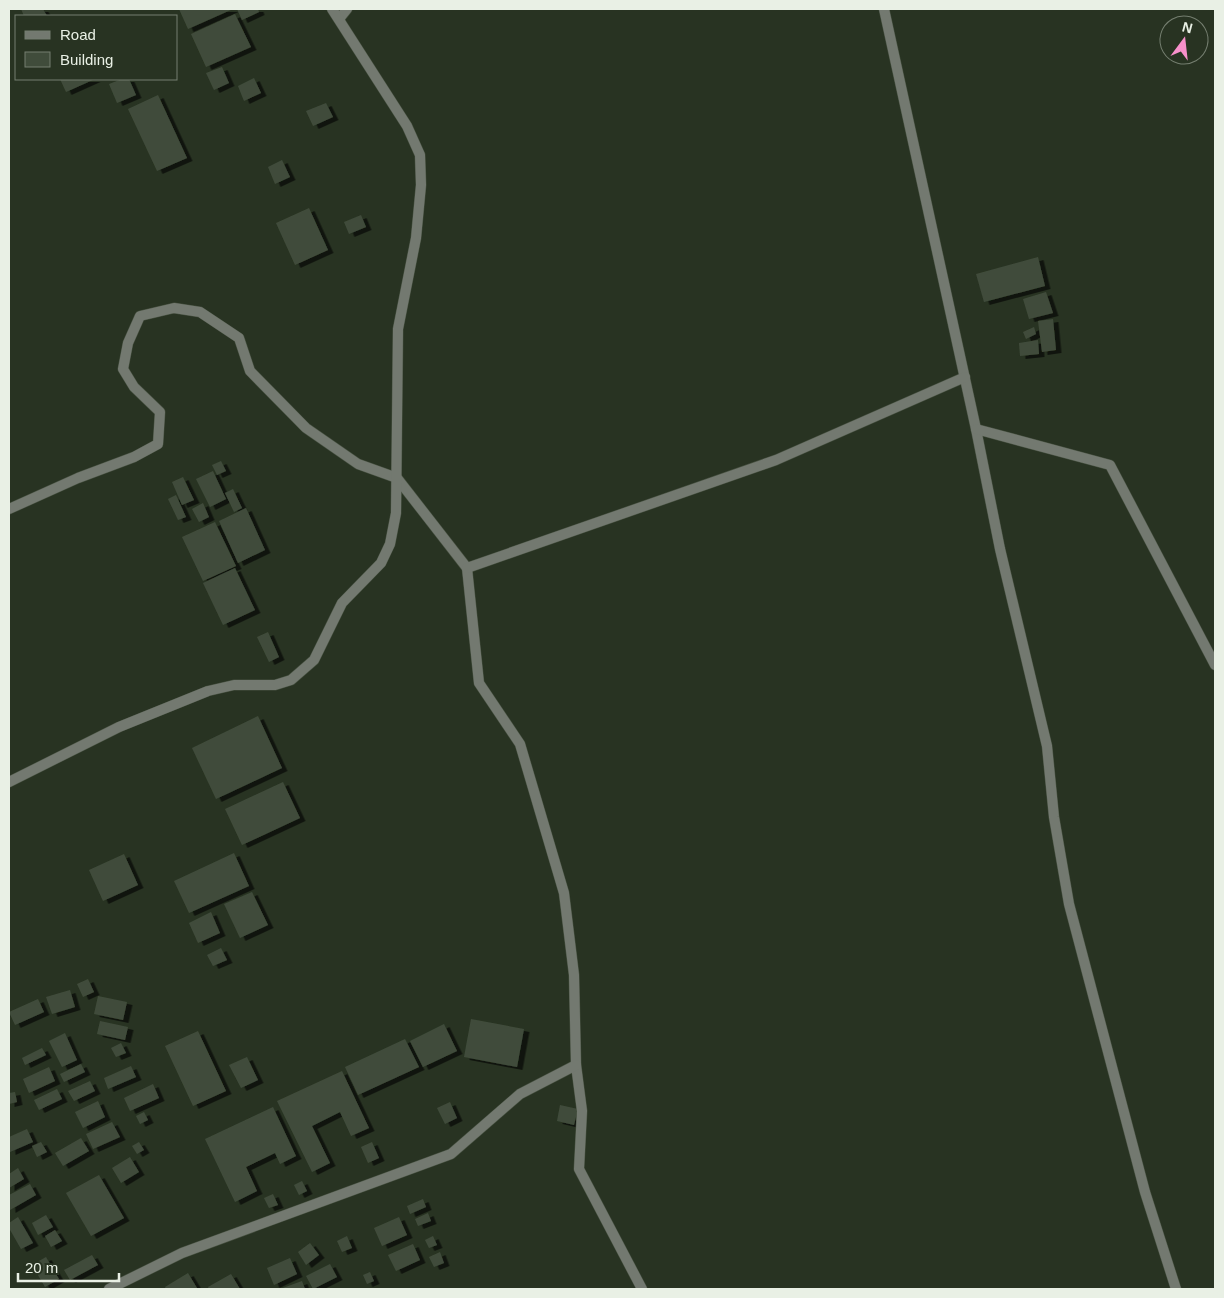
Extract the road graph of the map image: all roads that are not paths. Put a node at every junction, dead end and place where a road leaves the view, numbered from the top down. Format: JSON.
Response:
{"nodes":[{"id":1,"x":332,"y":9,"type":"edge"},
{"id":2,"x":347,"y":9,"type":"edge"},
{"id":3,"x":884,"y":9,"type":"edge"},
{"id":4,"x":339,"y":19,"type":"junction"},
{"id":5,"x":965,"y":377,"type":"junction"},
{"id":6,"x":976,"y":429,"type":"junction"},
{"id":7,"x":397,"y":478,"type":"junction"},
{"id":8,"x":9,"y":509,"type":"edge"},
{"id":9,"x":466,"y":568,"type":"junction"},
{"id":10,"x":1215,"y":665,"type":"edge"},
{"id":11,"x":9,"y":782,"type":"edge"},
{"id":12,"x":576,"y":1065,"type":"junction"},
{"id":13,"x":109,"y":1289,"type":"edge"},
{"id":14,"x":642,"y":1289,"type":"edge"},
{"id":15,"x":1176,"y":1289,"type":"edge"}],
"edges":[{"from":1,"to":4,"type":"street"},
{"from":2,"to":4,"type":"street"},
{"from":3,"to":5,"type":"street"},
{"from":4,"to":7,"type":"street"},
{"from":5,"to":6,"type":"street"},
{"from":5,"to":9,"type":"street"},
{"from":6,"to":10,"type":"street"},
{"from":6,"to":15,"type":"street"},
{"from":7,"to":8,"type":"street"},
{"from":7,"to":9,"type":"street"},
{"from":7,"to":11,"type":"street"},
{"from":9,"to":12,"type":"street"},
{"from":12,"to":13,"type":"street"},
{"from":12,"to":14,"type":"street"}]}
